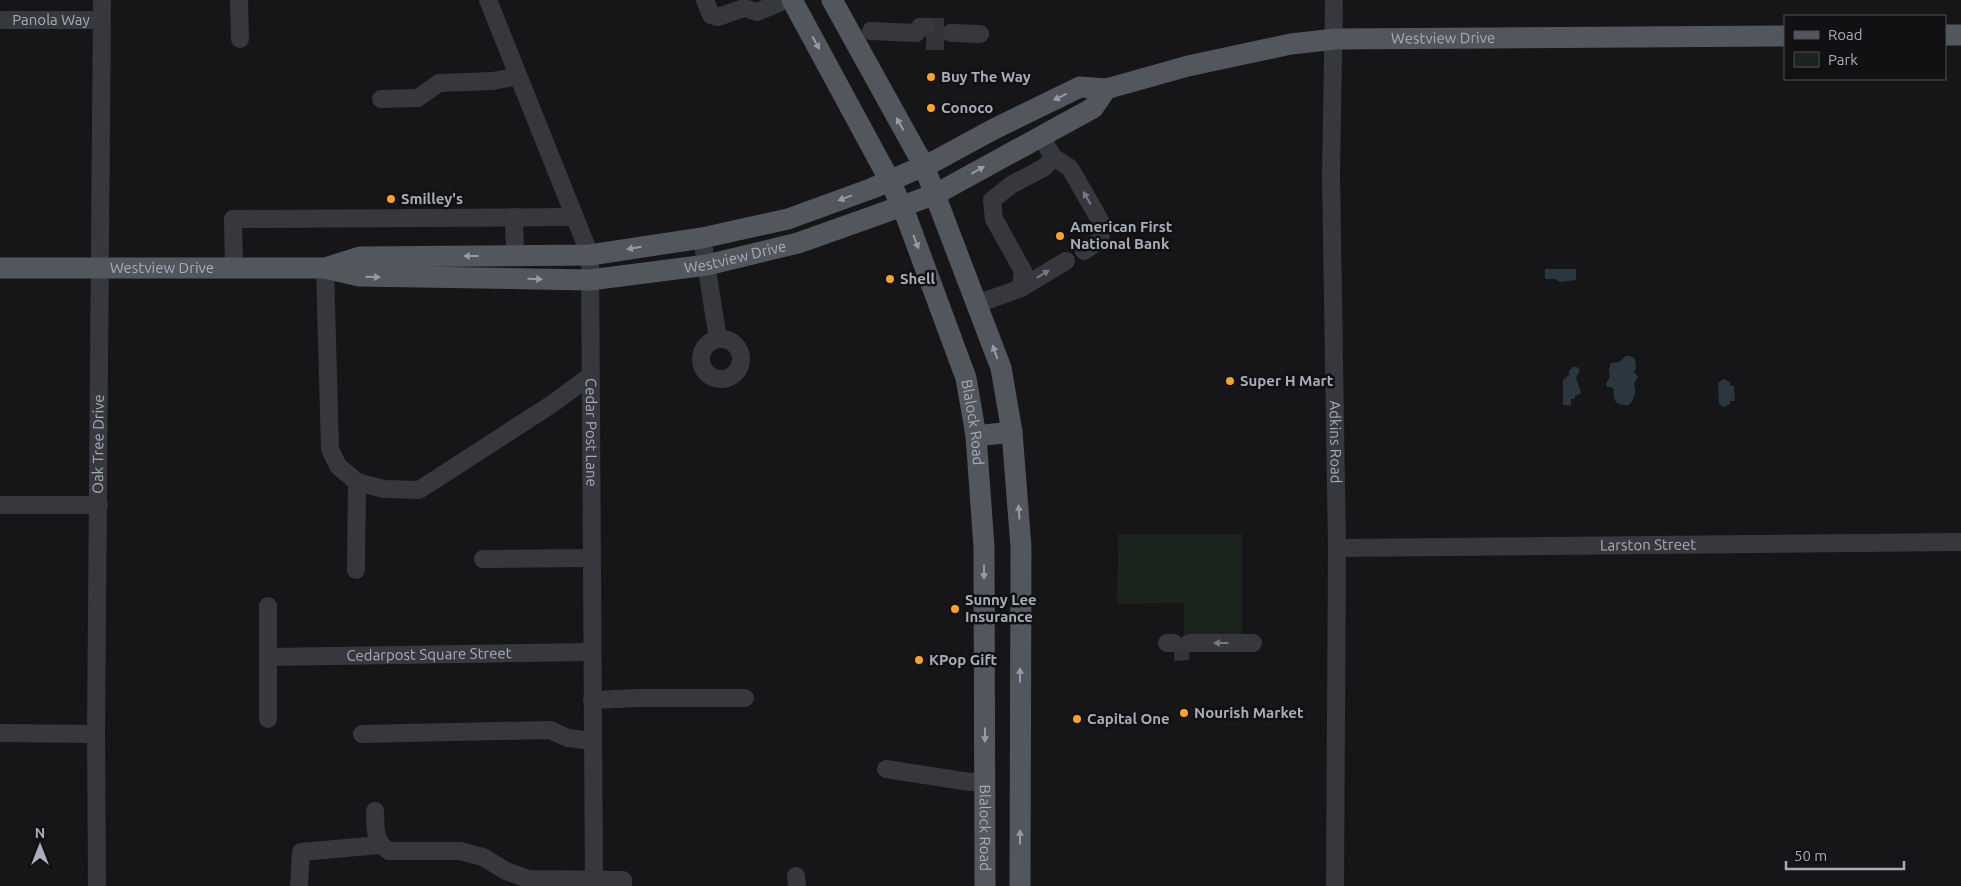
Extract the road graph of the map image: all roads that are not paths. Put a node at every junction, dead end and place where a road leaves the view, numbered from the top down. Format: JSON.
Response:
{"nodes":[{"id":1,"x":102,"y":0,"type":"edge"},
{"id":2,"x":239,"y":0,"type":"edge"},
{"id":3,"x":488,"y":0,"type":"edge"},
{"id":4,"x":705,"y":0,"type":"edge"},
{"id":5,"x":786,"y":0,"type":"edge"},
{"id":6,"x":792,"y":0,"type":"edge"},
{"id":7,"x":832,"y":0,"type":"edge"},
{"id":8,"x":1334,"y":0,"type":"edge"},
{"id":9,"x":0,"y":20,"type":"edge"},
{"id":10,"x":102,"y":20,"type":"junction"},
{"id":11,"x":871,"y":31,"type":"dead end"},
{"id":12,"x":923,"y":34,"type":"tunnel mouth"},
{"id":13,"x":1946,"y":35,"type":"edge"},
{"id":14,"x":1961,"y":35,"type":"edge"},
{"id":15,"x":1784,"y":36,"type":"edge"},
{"id":16,"x":240,"y":39,"type":"dead end"},
{"id":17,"x":1335,"y":39,"type":"junction"},
{"id":18,"x":518,"y":76,"type":"junction"},
{"id":19,"x":1106,"y":89,"type":"junction"},
{"id":20,"x":381,"y":99,"type":"dead end"},
{"id":21,"x":1041,"y":136,"type":"junction"},
{"id":22,"x":1053,"y":157,"type":"junction"},
{"id":23,"x":924,"y":166,"type":"junction"},
{"id":24,"x":890,"y":181,"type":"junction"},
{"id":25,"x":936,"y":194,"type":"junction"},
{"id":26,"x":902,"y":206,"type":"junction"},
{"id":27,"x":514,"y":217,"type":"junction"},
{"id":28,"x":574,"y":217,"type":"junction"},
{"id":29,"x":702,"y":238,"type":"junction"},
{"id":30,"x":1084,"y":251,"type":"dead end"},
{"id":31,"x":590,"y":255,"type":"junction"},
{"id":32,"x":515,"y":256,"type":"junction"},
{"id":33,"x":1066,"y":261,"type":"dead end"},
{"id":34,"x":707,"y":266,"type":"junction"},
{"id":35,"x":0,"y":268,"type":"edge"},
{"id":36,"x":101,"y":268,"type":"junction"},
{"id":37,"x":234,"y":268,"type":"junction"},
{"id":38,"x":325,"y":268,"type":"junction"},
{"id":39,"x":590,"y":280,"type":"junction"},
{"id":40,"x":1021,"y":288,"type":"junction"},
{"id":41,"x":978,"y":304,"type":"junction"},
{"id":42,"x":718,"y":339,"type":"dead end"},
{"id":43,"x":590,"y":376,"type":"junction"},
{"id":44,"x":1012,"y":432,"type":"junction"},
{"id":45,"x":976,"y":436,"type":"junction"},
{"id":46,"x":357,"y":482,"type":"junction"},
{"id":47,"x":0,"y":504,"type":"edge"},
{"id":48,"x":99,"y":505,"type":"junction"},
{"id":49,"x":1961,"y":542,"type":"edge"},
{"id":50,"x":1337,"y":548,"type":"junction"},
{"id":51,"x":591,"y":558,"type":"junction"},
{"id":52,"x":483,"y":559,"type":"dead end"},
{"id":53,"x":356,"y":570,"type":"dead end"},
{"id":54,"x":268,"y":606,"type":"dead end"},
{"id":55,"x":1253,"y":643,"type":"dead end"},
{"id":56,"x":1179,"y":646,"type":"tunnel mouth"},
{"id":57,"x":591,"y":652,"type":"junction"},
{"id":58,"x":268,"y":657,"type":"junction"},
{"id":59,"x":745,"y":698,"type":"dead end"},
{"id":60,"x":592,"y":700,"type":"junction"},
{"id":61,"x":268,"y":719,"type":"dead end"},
{"id":62,"x":0,"y":733,"type":"edge"},
{"id":63,"x":96,"y":734,"type":"junction"},
{"id":64,"x":362,"y":734,"type":"dead end"},
{"id":65,"x":592,"y":741,"type":"junction"},
{"id":66,"x":886,"y":769,"type":"dead end"},
{"id":67,"x":985,"y":781,"type":"junction"},
{"id":68,"x":375,"y":811,"type":"dead end"},
{"id":69,"x":380,"y":845,"type":"junction"},
{"id":70,"x":594,"y":882,"type":"edge"},
{"id":71,"x":97,"y":886,"type":"edge"},
{"id":72,"x":299,"y":886,"type":"edge"},
{"id":73,"x":623,"y":886,"type":"edge"},
{"id":74,"x":985,"y":886,"type":"edge"},
{"id":75,"x":1020,"y":886,"type":"edge"},
{"id":76,"x":1335,"y":886,"type":"edge"}],
"edges":[{"from":1,"to":10,"type":"street","name":"Oak Tree Drive"},
{"from":2,"to":16,"type":"street"},
{"from":3,"to":18,"type":"street","name":"Cedar Post Lane"},
{"from":4,"to":5,"type":"street"},
{"from":6,"to":24,"type":"main road","name":"Blalock Road","one_way":true},
{"from":23,"to":7,"type":"main road","one_way":true},
{"from":8,"to":17,"type":"street","name":"Adkins Road"},
{"from":9,"to":10,"type":"street","name":"Panola Way"},
{"from":10,"to":36,"type":"street","name":"Oak Tree Drive"},
{"from":11,"to":12,"type":"street"},
{"from":13,"to":14,"type":"main road"},
{"from":15,"to":17,"type":"main road","name":"Westview Drive"},
{"from":17,"to":19,"type":"main road","name":"Westview Drive"},
{"from":17,"to":50,"type":"street","name":"Adkins Road"},
{"from":18,"to":20,"type":"street"},
{"from":18,"to":28,"type":"street","name":"Cedar Post Lane"},
{"from":19,"to":21,"type":"main road","name":"Westview Drive"},
{"from":19,"to":23,"type":"main road","name":"Westview Drive","one_way":true},
{"from":21,"to":22,"type":"street"},
{"from":25,"to":21,"type":"main road","name":"Westview Drive","one_way":true},
{"from":30,"to":22,"type":"street","one_way":true},
{"from":22,"to":40,"type":"street"},
{"from":23,"to":24,"type":"main road","name":"Westview Drive"},
{"from":23,"to":25,"type":"main road"},
{"from":24,"to":26,"type":"main road","name":"Blalock Road"},
{"from":24,"to":29,"type":"main road","name":"Westview Drive","one_way":true},
{"from":25,"to":26,"type":"main road","name":"Westview Drive"},
{"from":25,"to":41,"type":"main road"},
{"from":26,"to":34,"type":"main road","name":"Westview Drive"},
{"from":26,"to":45,"type":"main road","name":"Blalock Road","one_way":true},
{"from":27,"to":28,"type":"street"},
{"from":27,"to":32,"type":"street"},
{"from":27,"to":37,"type":"street"},
{"from":28,"to":31,"type":"street","name":"Cedar Post Lane"},
{"from":29,"to":31,"type":"main road","name":"Westview Drive","one_way":true},
{"from":29,"to":34,"type":"street"},
{"from":31,"to":32,"type":"main road","name":"Westview Drive"},
{"from":31,"to":39,"type":"street","name":"Cedar Post Lane"},
{"from":32,"to":38,"type":"main road","name":"Westview Drive","one_way":true},
{"from":40,"to":33,"type":"street","one_way":true},
{"from":34,"to":39,"type":"main road","name":"Westview Drive"},
{"from":34,"to":42,"type":"street"},
{"from":35,"to":36,"type":"main road","name":"Westview Drive"},
{"from":36,"to":37,"type":"main road","name":"Westview Drive"},
{"from":36,"to":48,"type":"street","name":"Oak Tree Drive"},
{"from":37,"to":38,"type":"main road","name":"Westview Drive"},
{"from":38,"to":39,"type":"main road","name":"Westview Drive","one_way":true},
{"from":38,"to":46,"type":"street"},
{"from":39,"to":43,"type":"street","name":"Cedar Post Lane"},
{"from":40,"to":41,"type":"street"},
{"from":44,"to":41,"type":"main road","one_way":true},
{"from":43,"to":46,"type":"street"},
{"from":43,"to":51,"type":"street","name":"Cedar Post Lane"},
{"from":44,"to":45,"type":"main road"},
{"from":75,"to":44,"type":"main road","one_way":true},
{"from":45,"to":67,"type":"main road","name":"Blalock Road","one_way":true},
{"from":46,"to":53,"type":"street"},
{"from":47,"to":48,"type":"street"},
{"from":48,"to":63,"type":"street","name":"Oak Tree Drive"},
{"from":49,"to":50,"type":"street","name":"Larston Street"},
{"from":50,"to":76,"type":"street","name":"Adkins Road"},
{"from":51,"to":52,"type":"street"},
{"from":51,"to":57,"type":"street","name":"Cedar Post Lane"},
{"from":54,"to":58,"type":"street"},
{"from":55,"to":56,"type":"street","one_way":true},
{"from":57,"to":58,"type":"street","name":"Cedarpost Square Street"},
{"from":57,"to":60,"type":"street","name":"Cedar Post Lane"},
{"from":58,"to":61,"type":"street"},
{"from":59,"to":60,"type":"street"},
{"from":60,"to":65,"type":"street","name":"Cedar Post Lane"},
{"from":62,"to":63,"type":"street"},
{"from":63,"to":71,"type":"street","name":"Oak Tree Drive"},
{"from":64,"to":65,"type":"street"},
{"from":65,"to":70,"type":"street","name":"Cedar Post Lane"},
{"from":66,"to":67,"type":"street"},
{"from":67,"to":74,"type":"main road","name":"Blalock Road"},
{"from":68,"to":69,"type":"street"},
{"from":69,"to":70,"type":"street"},
{"from":69,"to":72,"type":"street"},
{"from":70,"to":73,"type":"street"}]}
